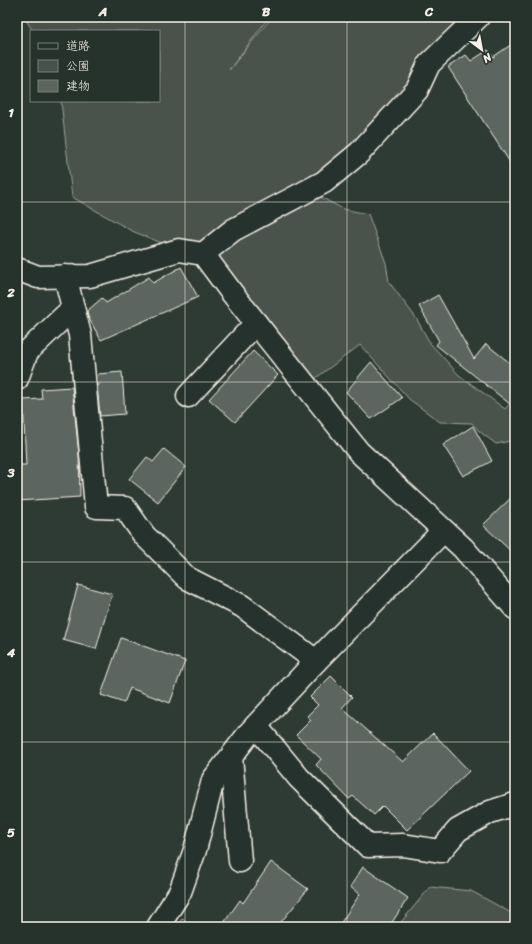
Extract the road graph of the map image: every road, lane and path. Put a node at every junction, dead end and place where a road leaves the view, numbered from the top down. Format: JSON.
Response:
{"nodes":[{"id":1,"x":478,"y":17,"type":"edge"},
{"id":2,"x":203,"y":254,"type":"junction"},
{"id":3,"x":17,"y":269,"type":"edge"},
{"id":4,"x":65,"y":276,"type":"junction"},
{"id":5,"x":73,"y":308,"type":"junction"},
{"id":6,"x":256,"y":323,"type":"junction"},
{"id":7,"x":17,"y":379,"type":"edge"},
{"id":8,"x":188,"y":396,"type":"dead end"},
{"id":9,"x":443,"y":531,"type":"junction"},
{"id":10,"x":515,"y":608,"type":"edge"},
{"id":11,"x":316,"y":661,"type":"junction"},
{"id":12,"x":256,"y":726,"type":"junction"},
{"id":13,"x":231,"y":757,"type":"junction"},
{"id":14,"x":515,"y":804,"type":"edge"},
{"id":15,"x":240,"y":861,"type":"dead end"},
{"id":16,"x":158,"y":927,"type":"edge"}],
"edges":[{"from":1,"to":2,"type":"street"},
{"from":2,"to":4,"type":"street"},
{"from":2,"to":6,"type":"street"},
{"from":3,"to":4,"type":"street"},
{"from":4,"to":5,"type":"street"},
{"from":5,"to":7,"type":"street"},
{"from":5,"to":11,"type":"street"},
{"from":6,"to":8,"type":"street"},
{"from":6,"to":9,"type":"street"},
{"from":9,"to":10,"type":"street"},
{"from":9,"to":11,"type":"street"},
{"from":11,"to":12,"type":"street"},
{"from":12,"to":13,"type":"street"},
{"from":12,"to":14,"type":"street"},
{"from":13,"to":15,"type":"street"},
{"from":13,"to":16,"type":"street"}]}
